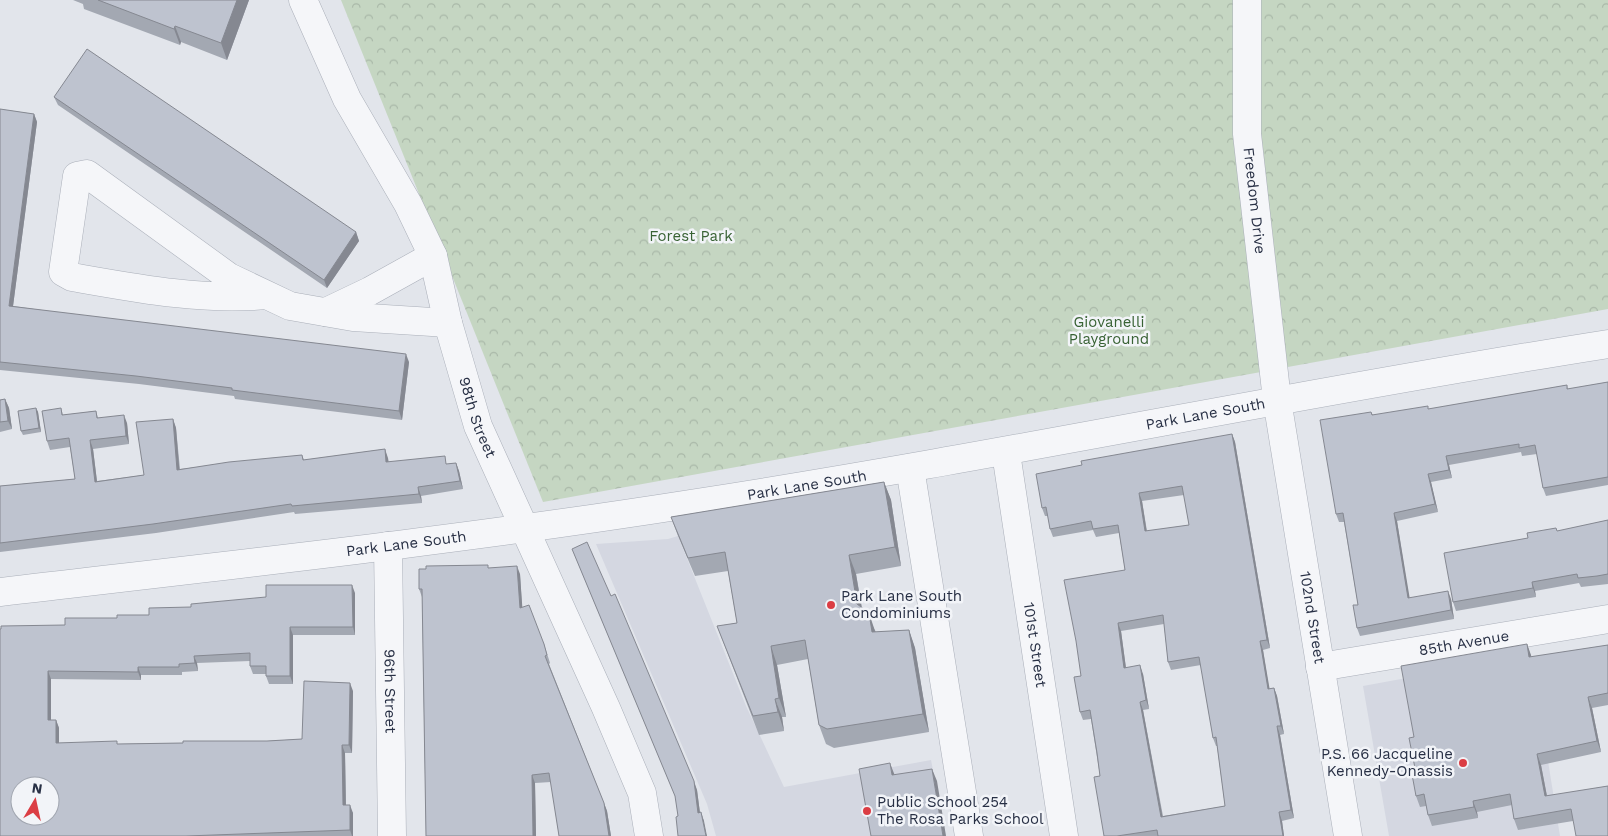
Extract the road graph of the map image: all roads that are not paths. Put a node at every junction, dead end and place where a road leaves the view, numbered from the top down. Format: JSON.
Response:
{"nodes":[{"id":1,"x":303,"y":0,"type":"edge"},
{"id":2,"x":1247,"y":0,"type":"edge"},
{"id":3,"x":433,"y":256,"type":"junction"},
{"id":4,"x":266,"y":295,"type":"junction"},
{"id":5,"x":326,"y":312,"type":"junction"},
{"id":6,"x":448,"y":323,"type":"junction"},
{"id":7,"x":1608,"y":344,"type":"edge"},
{"id":8,"x":1277,"y":400,"type":"junction"},
{"id":9,"x":1006,"y":453,"type":"junction"},
{"id":10,"x":910,"y":468,"type":"junction"},
{"id":11,"x":525,"y":527,"type":"junction"},
{"id":12,"x":388,"y":546,"type":"junction"},
{"id":13,"x":0,"y":592,"type":"edge"},
{"id":14,"x":1608,"y":619,"type":"edge"},
{"id":15,"x":1320,"y":667,"type":"junction"},
{"id":16,"x":392,"y":836,"type":"edge"},
{"id":17,"x":649,"y":836,"type":"edge"},
{"id":18,"x":969,"y":836,"type":"edge"},
{"id":19,"x":1064,"y":836,"type":"edge"},
{"id":20,"x":1348,"y":836,"type":"edge"}],
"edges":[{"from":1,"to":3,"type":"street","name":"98th Street"},
{"from":2,"to":8,"type":"street","name":"Freedom Drive"},
{"from":3,"to":5,"type":"street"},
{"from":3,"to":6,"type":"street","name":"98th Street"},
{"from":4,"to":4,"type":"street"},
{"from":4,"to":5,"type":"street"},
{"from":5,"to":6,"type":"street"},
{"from":6,"to":11,"type":"street","name":"98th Street"},
{"from":7,"to":8,"type":"street","name":"Park Lane South"},
{"from":8,"to":9,"type":"street","name":"Park Lane South"},
{"from":8,"to":15,"type":"street","name":"102nd Street"},
{"from":9,"to":10,"type":"street","name":"Park Lane South"},
{"from":9,"to":19,"type":"street","name":"101st Street"},
{"from":10,"to":11,"type":"street","name":"Park Lane South"},
{"from":10,"to":18,"type":"street"},
{"from":11,"to":12,"type":"street","name":"Park Lane South"},
{"from":11,"to":17,"type":"street","name":"98th Street"},
{"from":12,"to":13,"type":"street","name":"Park Lane South"},
{"from":12,"to":16,"type":"street","name":"96th Street"},
{"from":14,"to":15,"type":"street","name":"85th Avenue"},
{"from":15,"to":20,"type":"street","name":"102nd Street"}]}
